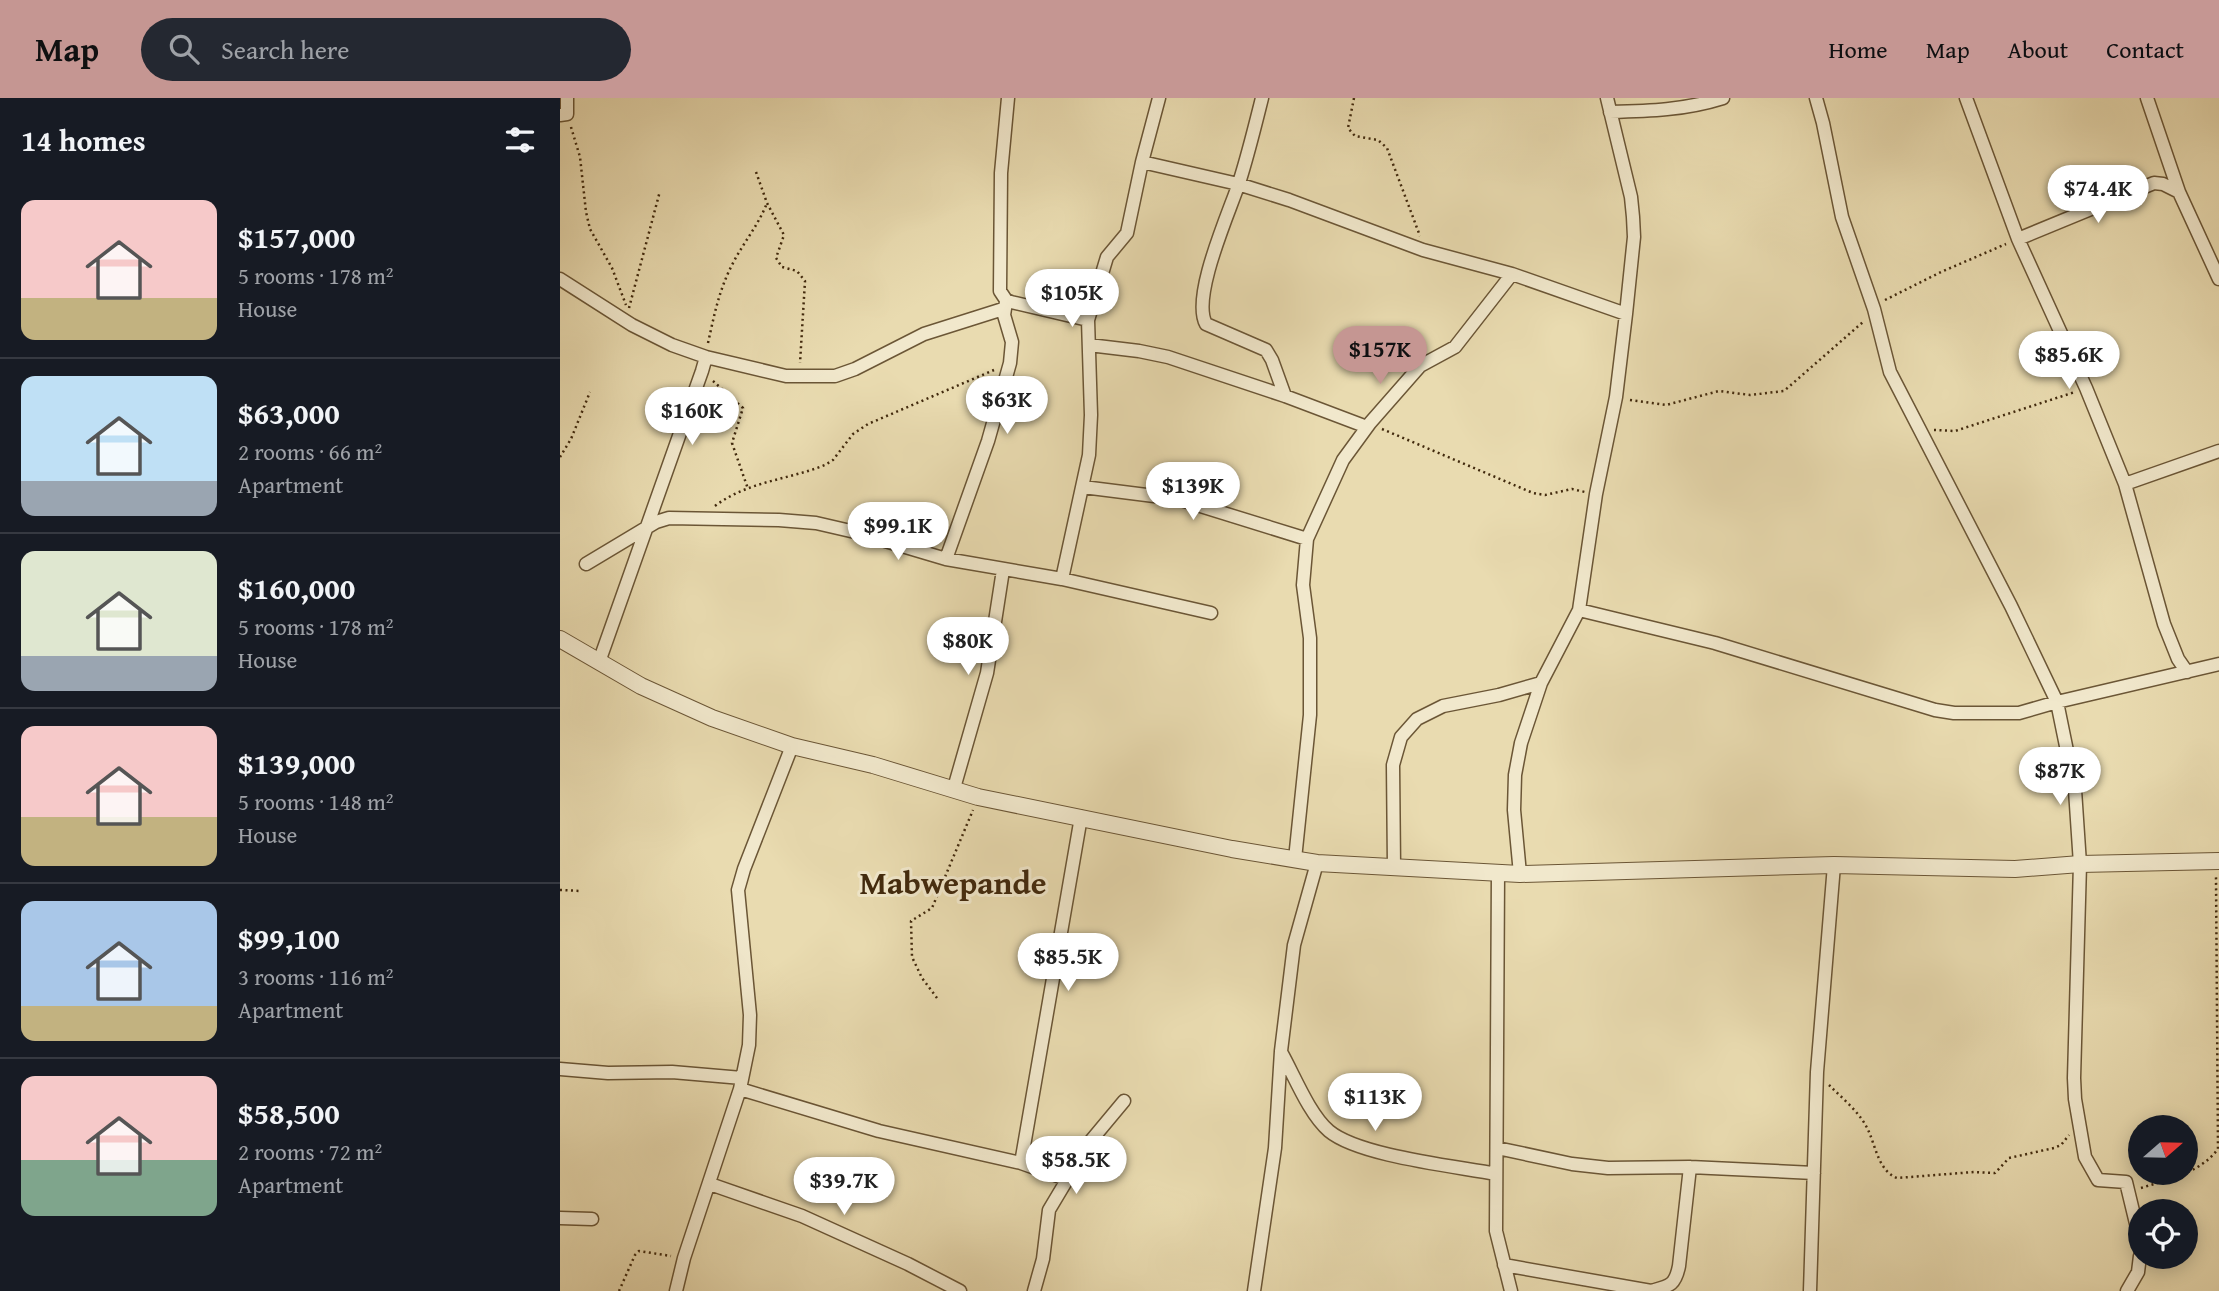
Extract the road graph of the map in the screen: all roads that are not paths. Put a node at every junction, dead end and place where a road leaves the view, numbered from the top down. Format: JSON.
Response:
{"nodes":[{"id":1,"x":568,"y":98,"type":"edge"},
{"id":2,"x":1008,"y":98,"type":"edge"},
{"id":3,"x":1159,"y":98,"type":"edge"},
{"id":4,"x":1262,"y":98,"type":"edge"},
{"id":5,"x":1607,"y":98,"type":"edge"},
{"id":6,"x":1723,"y":98,"type":"edge"},
{"id":7,"x":1816,"y":98,"type":"edge"},
{"id":8,"x":1966,"y":98,"type":"edge"},
{"id":9,"x":2147,"y":98,"type":"edge"},
{"id":10,"x":1610,"y":112,"type":"junction"},
{"id":11,"x":563,"y":115,"type":"edge"},
{"id":12,"x":1142,"y":162,"type":"junction"},
{"id":13,"x":1238,"y":184,"type":"junction"},
{"id":14,"x":2179,"y":192,"type":"junction"},
{"id":15,"x":2018,"y":239,"type":"junction"},
{"id":16,"x":1512,"y":274,"type":"junction"},
{"id":17,"x":560,"y":279,"type":"edge"},
{"id":18,"x":2219,"y":279,"type":"edge"},
{"id":19,"x":1005,"y":304,"type":"junction"},
{"id":20,"x":1626,"y":314,"type":"junction"},
{"id":21,"x":1088,"y":320,"type":"junction"},
{"id":22,"x":1089,"y":345,"type":"junction"},
{"id":23,"x":706,"y":357,"type":"junction"},
{"id":24,"x":1285,"y":396,"type":"junction"},
{"id":25,"x":1368,"y":425,"type":"junction"},
{"id":26,"x":2219,"y":451,"type":"edge"},
{"id":27,"x":2125,"y":484,"type":"junction"},
{"id":28,"x":1083,"y":487,"type":"junction"},
{"id":29,"x":645,"y":529,"type":"junction"},
{"id":30,"x":1307,"y":539,"type":"junction"},
{"id":31,"x":946,"y":559,"type":"junction"},
{"id":32,"x":586,"y":564,"type":"dead end"},
{"id":33,"x":1003,"y":570,"type":"junction"},
{"id":34,"x":1062,"y":579,"type":"junction"},
{"id":35,"x":1579,"y":610,"type":"junction"},
{"id":36,"x":1212,"y":613,"type":"dead end"},
{"id":37,"x":560,"y":639,"type":"edge"},
{"id":38,"x":599,"y":662,"type":"junction"},
{"id":39,"x":2219,"y":664,"type":"edge"},
{"id":40,"x":2187,"y":672,"type":"junction"},
{"id":41,"x":1541,"y":683,"type":"junction"},
{"id":42,"x":2057,"y":702,"type":"junction"},
{"id":43,"x":792,"y":746,"type":"junction"},
{"id":44,"x":954,"y":788,"type":"junction"},
{"id":45,"x":1081,"y":817,"type":"junction"},
{"id":46,"x":1295,"y":859,"type":"junction"},
{"id":47,"x":2217,"y":861,"type":"edge"},
{"id":48,"x":1317,"y":863,"type":"junction"},
{"id":49,"x":2080,"y":864,"type":"junction"},
{"id":50,"x":1834,"y":865,"type":"junction"},
{"id":51,"x":1394,"y":867,"type":"junction"},
{"id":52,"x":1498,"y":872,"type":"junction"},
{"id":53,"x":1520,"y":874,"type":"junction"},
{"id":54,"x":1281,"y":1051,"type":"junction"},
{"id":55,"x":560,"y":1069,"type":"edge"},
{"id":56,"x":741,"y":1084,"type":"junction"},
{"id":57,"x":1124,"y":1101,"type":"dead end"},
{"id":58,"x":1497,"y":1148,"type":"junction"},
{"id":59,"x":1021,"y":1163,"type":"junction"},
{"id":60,"x":1690,"y":1167,"type":"junction"},
{"id":61,"x":1814,"y":1173,"type":"junction"},
{"id":62,"x":1496,"y":1174,"type":"junction"},
{"id":63,"x":1066,"y":1179,"type":"junction"},
{"id":64,"x":710,"y":1184,"type":"junction"},
{"id":65,"x":2130,"y":1199,"type":"edge"},
{"id":66,"x":560,"y":1218,"type":"edge"},
{"id":67,"x":592,"y":1219,"type":"dead end"},
{"id":68,"x":1504,"y":1265,"type":"junction"},
{"id":69,"x":2138,"y":1269,"type":"edge"},
{"id":70,"x":676,"y":1291,"type":"edge"},
{"id":71,"x":960,"y":1291,"type":"edge"},
{"id":72,"x":1034,"y":1291,"type":"edge"},
{"id":73,"x":1254,"y":1291,"type":"edge"},
{"id":74,"x":1511,"y":1291,"type":"edge"},
{"id":75,"x":1810,"y":1291,"type":"edge"},
{"id":76,"x":2127,"y":1291,"type":"edge"}],
"edges":[{"from":1,"to":11,"type":"street"},
{"from":2,"to":19,"type":"street"},
{"from":3,"to":12,"type":"street"},
{"from":4,"to":13,"type":"street"},
{"from":5,"to":10,"type":"street"},
{"from":6,"to":10,"type":"street"},
{"from":7,"to":42,"type":"street"},
{"from":8,"to":15,"type":"street"},
{"from":9,"to":14,"type":"street"},
{"from":10,"to":20,"type":"street"},
{"from":12,"to":13,"type":"street"},
{"from":12,"to":21,"type":"street"},
{"from":13,"to":16,"type":"street"},
{"from":13,"to":24,"type":"street"},
{"from":14,"to":15,"type":"street"},
{"from":14,"to":18,"type":"street"},
{"from":15,"to":27,"type":"street"},
{"from":16,"to":20,"type":"street"},
{"from":16,"to":25,"type":"street"},
{"from":17,"to":23,"type":"street"},
{"from":19,"to":21,"type":"street"},
{"from":19,"to":23,"type":"street"},
{"from":19,"to":31,"type":"street"},
{"from":20,"to":35,"type":"street"},
{"from":21,"to":22,"type":"street"},
{"from":22,"to":24,"type":"street"},
{"from":22,"to":28,"type":"street"},
{"from":23,"to":29,"type":"street"},
{"from":24,"to":25,"type":"street"},
{"from":25,"to":30,"type":"street"},
{"from":26,"to":27,"type":"street"},
{"from":27,"to":40,"type":"street"},
{"from":28,"to":30,"type":"street"},
{"from":28,"to":34,"type":"street"},
{"from":29,"to":31,"type":"street"},
{"from":29,"to":32,"type":"street"},
{"from":29,"to":38,"type":"street"},
{"from":30,"to":46,"type":"street"},
{"from":31,"to":33,"type":"street"},
{"from":33,"to":34,"type":"street"},
{"from":33,"to":44,"type":"street"},
{"from":34,"to":36,"type":"street"},
{"from":35,"to":41,"type":"street"},
{"from":35,"to":42,"type":"street"},
{"from":37,"to":38,"type":"street"},
{"from":38,"to":43,"type":"street"},
{"from":39,"to":40,"type":"street"},
{"from":40,"to":42,"type":"street"},
{"from":41,"to":51,"type":"street"},
{"from":41,"to":53,"type":"street"},
{"from":42,"to":49,"type":"street"},
{"from":43,"to":44,"type":"street"},
{"from":43,"to":56,"type":"street"},
{"from":44,"to":45,"type":"street"},
{"from":45,"to":46,"type":"street"},
{"from":45,"to":59,"type":"street"},
{"from":46,"to":48,"type":"street"},
{"from":47,"to":49,"type":"street"},
{"from":48,"to":51,"type":"street"},
{"from":48,"to":54,"type":"street"},
{"from":49,"to":50,"type":"street"},
{"from":49,"to":65,"type":"street"},
{"from":50,"to":53,"type":"street"},
{"from":50,"to":61,"type":"street"},
{"from":51,"to":52,"type":"street"},
{"from":52,"to":53,"type":"street"},
{"from":52,"to":58,"type":"street"},
{"from":54,"to":62,"type":"street"},
{"from":54,"to":73,"type":"street"},
{"from":55,"to":56,"type":"street"},
{"from":56,"to":59,"type":"street"},
{"from":56,"to":64,"type":"street"},
{"from":57,"to":63,"type":"street"},
{"from":58,"to":60,"type":"street"},
{"from":58,"to":62,"type":"street"},
{"from":59,"to":63,"type":"street"},
{"from":60,"to":61,"type":"street"},
{"from":60,"to":68,"type":"street"},
{"from":61,"to":75,"type":"street"},
{"from":62,"to":68,"type":"street"},
{"from":63,"to":72,"type":"street"},
{"from":64,"to":70,"type":"street"},
{"from":64,"to":71,"type":"street"},
{"from":66,"to":67,"type":"street"},
{"from":68,"to":74,"type":"street"},
{"from":69,"to":76,"type":"street"}]}
